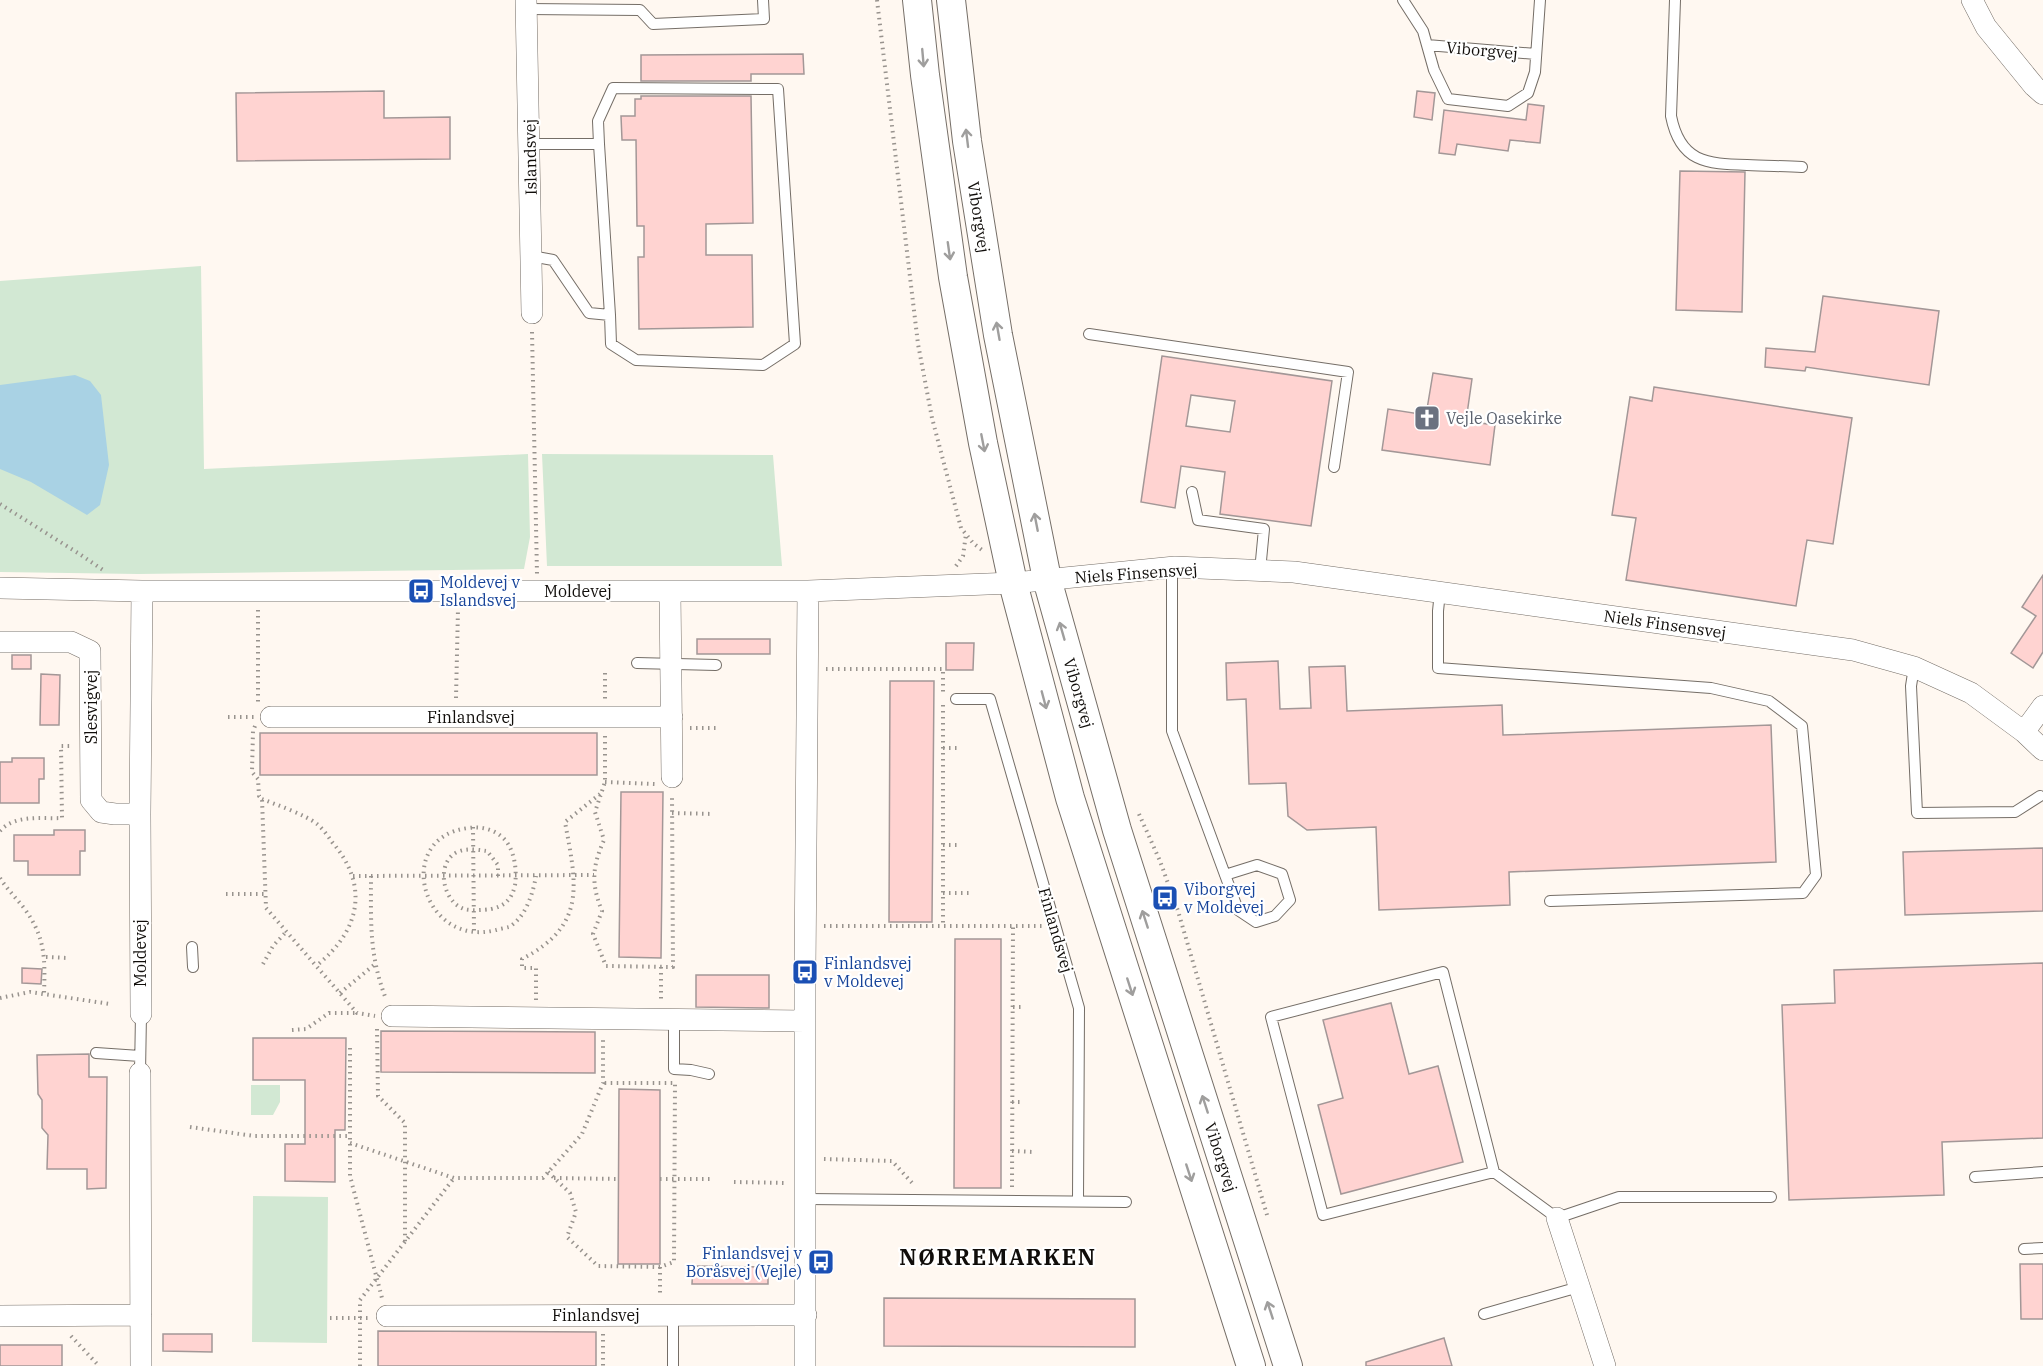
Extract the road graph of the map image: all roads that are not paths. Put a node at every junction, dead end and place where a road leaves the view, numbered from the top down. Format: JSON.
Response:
{"nodes":[{"id":1,"x":763,"y":0,"type":"edge"},
{"id":2,"x":917,"y":0,"type":"edge"},
{"id":3,"x":951,"y":0,"type":"edge"},
{"id":4,"x":1403,"y":0,"type":"edge"},
{"id":5,"x":1540,"y":0,"type":"edge"},
{"id":6,"x":1675,"y":0,"type":"edge"},
{"id":7,"x":1972,"y":0,"type":"edge"},
{"id":8,"x":527,"y":5,"type":"edge"},
{"id":9,"x":1427,"y":45,"type":"junction"},
{"id":10,"x":1536,"y":54,"type":"junction"},
{"id":11,"x":2043,"y":94,"type":"edge"},
{"id":12,"x":530,"y":144,"type":"junction"},
{"id":13,"x":599,"y":144,"type":"junction"},
{"id":14,"x":1802,"y":167,"type":"dead end"},
{"id":15,"x":531,"y":256,"type":"junction"},
{"id":16,"x":532,"y":313,"type":"road end"},
{"id":17,"x":610,"y":315,"type":"junction"},
{"id":18,"x":1089,"y":334,"type":"dead end"},
{"id":19,"x":1334,"y":467,"type":"dead end"},
{"id":20,"x":1192,"y":492,"type":"dead end"},
{"id":21,"x":1172,"y":568,"type":"junction"},
{"id":22,"x":1260,"y":571,"type":"junction"},
{"id":23,"x":1047,"y":579,"type":"junction"},
{"id":24,"x":1013,"y":582,"type":"junction"},
{"id":25,"x":0,"y":588,"type":"edge"},
{"id":26,"x":142,"y":591,"type":"junction"},
{"id":27,"x":808,"y":591,"type":"junction"},
{"id":28,"x":670,"y":592,"type":"junction"},
{"id":29,"x":1440,"y":592,"type":"junction"},
{"id":30,"x":0,"y":642,"type":"edge"},
{"id":31,"x":637,"y":663,"type":"dead end"},
{"id":32,"x":671,"y":664,"type":"junction"},
{"id":33,"x":716,"y":665,"type":"dead end"},
{"id":34,"x":1914,"y":667,"type":"junction"},
{"id":35,"x":956,"y":699,"type":"dead end"},
{"id":36,"x":2043,"y":706,"type":"edge"},
{"id":37,"x":262,"y":713,"type":"road end"},
{"id":38,"x":672,"y":722,"type":"junction"},
{"id":39,"x":2024,"y":732,"type":"junction"},
{"id":40,"x":2043,"y":750,"type":"edge"},
{"id":41,"x":672,"y":780,"type":"road end"},
{"id":42,"x":2042,"y":796,"type":"edge"},
{"id":43,"x":140,"y":814,"type":"junction"},
{"id":44,"x":1225,"y":874,"type":"junction"},
{"id":45,"x":1550,"y":901,"type":"dead end"},
{"id":46,"x":192,"y":947,"type":"dead end"},
{"id":47,"x":193,"y":967,"type":"dead end"},
{"id":48,"x":141,"y":1014,"type":"joint"},
{"id":49,"x":385,"y":1016,"type":"road end"},
{"id":50,"x":674,"y":1019,"type":"junction"},
{"id":51,"x":805,"y":1021,"type":"junction"},
{"id":52,"x":96,"y":1053,"type":"dead end"},
{"id":53,"x":140,"y":1065,"type":"junction"},
{"id":54,"x":709,"y":1074,"type":"dead end"},
{"id":55,"x":1494,"y":1172,"type":"junction"},
{"id":56,"x":2043,"y":1172,"type":"edge"},
{"id":57,"x":1975,"y":1177,"type":"dead end"},
{"id":58,"x":806,"y":1191,"type":"junction"},
{"id":59,"x":1771,"y":1197,"type":"dead end"},
{"id":60,"x":1078,"y":1201,"type":"junction"},
{"id":61,"x":1126,"y":1202,"type":"dead end"},
{"id":62,"x":1557,"y":1218,"type":"junction"},
{"id":63,"x":2043,"y":1248,"type":"edge"},
{"id":64,"x":2024,"y":1249,"type":"dead end"},
{"id":65,"x":1579,"y":1287,"type":"junction"},
{"id":66,"x":1484,"y":1314,"type":"dead end"},
{"id":67,"x":141,"y":1315,"type":"junction"},
{"id":68,"x":674,"y":1315,"type":"junction"},
{"id":69,"x":806,"y":1315,"type":"junction"},
{"id":70,"x":0,"y":1316,"type":"edge"},
{"id":71,"x":387,"y":1316,"type":"road end"},
{"id":72,"x":141,"y":1366,"type":"edge"},
{"id":73,"x":674,"y":1366,"type":"edge"},
{"id":74,"x":805,"y":1366,"type":"edge"},
{"id":75,"x":1251,"y":1366,"type":"edge"},
{"id":76,"x":1288,"y":1366,"type":"edge"},
{"id":77,"x":1605,"y":1366,"type":"edge"}],
"edges":[{"from":1,"to":8,"type":"lane"},
{"from":2,"to":24,"type":"street","name":"Viborgvej","one_way":true},
{"from":23,"to":3,"type":"street","name":"Viborgvej","one_way":true},
{"from":4,"to":9,"type":"lane"},
{"from":5,"to":10,"type":"lane"},
{"from":6,"to":14,"type":"lane"},
{"from":7,"to":11,"type":"street"},
{"from":8,"to":12,"type":"street","name":"Islandsvej"},
{"from":9,"to":10,"type":"lane","name":"Viborgvej"},
{"from":9,"to":10,"type":"lane"},
{"from":12,"to":13,"type":"lane"},
{"from":12,"to":15,"type":"street","name":"Islandsvej"},
{"from":13,"to":17,"type":"lane"},
{"from":13,"to":17,"type":"lane"},
{"from":15,"to":16,"type":"street","name":"Islandsvej"},
{"from":15,"to":17,"type":"lane"},
{"from":18,"to":19,"type":"lane"},
{"from":20,"to":22,"type":"lane"},
{"from":21,"to":22,"type":"street","name":"Niels Finsensvej"},
{"from":21,"to":23,"type":"street","name":"Niels Finsensvej"},
{"from":21,"to":44,"type":"lane"},
{"from":22,"to":29,"type":"street","name":"Niels Finsensvej"},
{"from":23,"to":24,"type":"street","name":"Niels Finsensvej"},
{"from":76,"to":23,"type":"street","name":"Viborgvej","one_way":true},
{"from":24,"to":27,"type":"street","name":"Moldevej"},
{"from":24,"to":75,"type":"street","name":"Viborgvej","one_way":true},
{"from":25,"to":26,"type":"street","name":"Moldevej"},
{"from":26,"to":28,"type":"street","name":"Moldevej"},
{"from":26,"to":43,"type":"street","name":"Moldevej"},
{"from":27,"to":28,"type":"street","name":"Moldevej"},
{"from":27,"to":51,"type":"street"},
{"from":28,"to":32,"type":"street"},
{"from":29,"to":34,"type":"street","name":"Niels Finsensvej"},
{"from":29,"to":45,"type":"lane"},
{"from":30,"to":43,"type":"street","name":"Slesvigvej"},
{"from":31,"to":32,"type":"lane"},
{"from":32,"to":33,"type":"lane"},
{"from":32,"to":38,"type":"street"},
{"from":34,"to":39,"type":"street","name":"Niels Finsensvej"},
{"from":34,"to":42,"type":"lane"},
{"from":35,"to":60,"type":"lane","name":"Finlandsvej"},
{"from":36,"to":39,"type":"street"},
{"from":37,"to":38,"type":"street","name":"Finlandsvej"},
{"from":38,"to":41,"type":"street"},
{"from":39,"to":40,"type":"street","name":"Niels Finsensvej"},
{"from":43,"to":48,"type":"street","name":"Moldevej"},
{"from":44,"to":44,"type":"lane"},
{"from":46,"to":47,"type":"lane"},
{"from":48,"to":53,"type":"lane","name":"Moldevej"},
{"from":49,"to":50,"type":"street"},
{"from":50,"to":51,"type":"street"},
{"from":50,"to":54,"type":"lane"},
{"from":51,"to":58,"type":"street"},
{"from":52,"to":53,"type":"lane"},
{"from":53,"to":67,"type":"street","name":"Moldevej"},
{"from":55,"to":55,"type":"lane"},
{"from":55,"to":62,"type":"lane"},
{"from":56,"to":57,"type":"lane"},
{"from":58,"to":60,"type":"lane"},
{"from":58,"to":69,"type":"street"},
{"from":59,"to":62,"type":"lane"},
{"from":60,"to":61,"type":"lane"},
{"from":62,"to":65,"type":"street"},
{"from":63,"to":64,"type":"lane"},
{"from":65,"to":66,"type":"lane"},
{"from":65,"to":77,"type":"street"},
{"from":67,"to":70,"type":"street"},
{"from":67,"to":72,"type":"street","name":"Moldevej"},
{"from":68,"to":69,"type":"street","name":"Finlandsvej"},
{"from":68,"to":71,"type":"street","name":"Finlandsvej"},
{"from":68,"to":73,"type":"lane"},
{"from":69,"to":74,"type":"street"}]}
